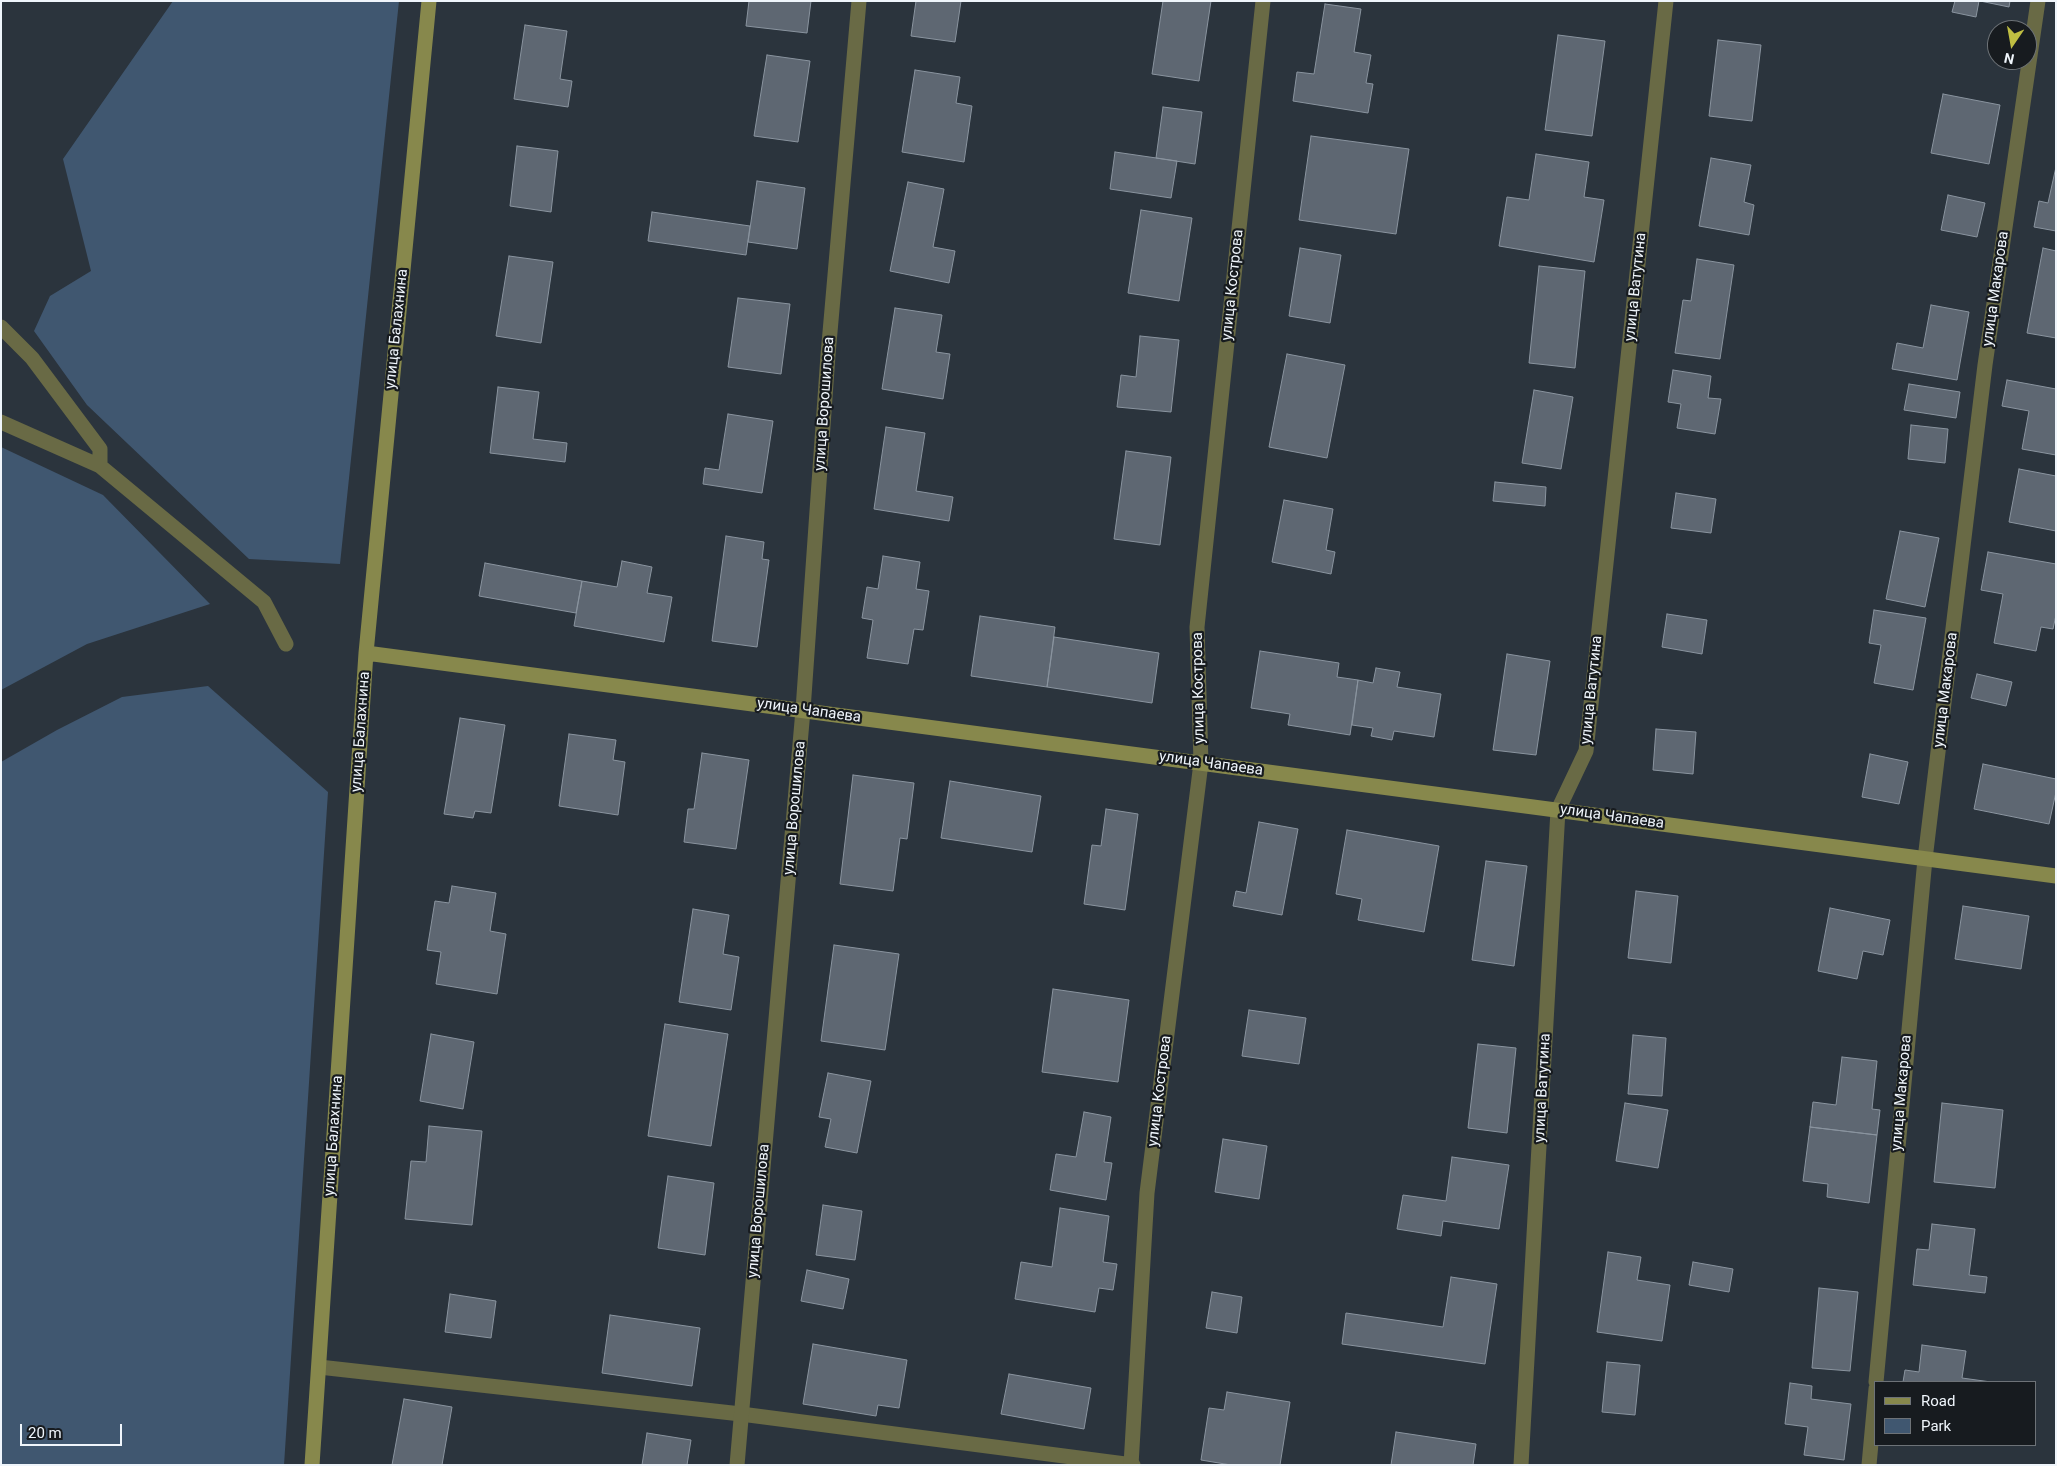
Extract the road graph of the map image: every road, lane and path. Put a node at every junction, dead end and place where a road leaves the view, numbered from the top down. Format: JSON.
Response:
{"nodes":[{"id":1,"x":429,"y":1,"type":"edge"},
{"id":2,"x":859,"y":1,"type":"edge"},
{"id":3,"x":1263,"y":1,"type":"edge"},
{"id":4,"x":1666,"y":1,"type":"edge"},
{"id":5,"x":2038,"y":1,"type":"edge"},
{"id":6,"x":1,"y":327,"type":"edge"},
{"id":7,"x":1,"y":422,"type":"edge"},
{"id":8,"x":100,"y":466,"type":"junction"},
{"id":9,"x":286,"y":644,"type":"dead end"},
{"id":10,"x":366,"y":652,"type":"junction"},
{"id":11,"x":803,"y":710,"type":"junction"},
{"id":12,"x":1201,"y":763,"type":"junction"},
{"id":13,"x":1558,"y":810,"type":"junction"},
{"id":14,"x":1925,"y":859,"type":"junction"},
{"id":15,"x":2056,"y":876,"type":"edge"},
{"id":16,"x":319,"y":1367,"type":"junction"},
{"id":17,"x":1876,"y":1381,"type":"edge"},
{"id":18,"x":1874,"y":1411,"type":"edge"},
{"id":19,"x":741,"y":1414,"type":"junction"},
{"id":20,"x":312,"y":1465,"type":"edge"},
{"id":21,"x":737,"y":1465,"type":"edge"},
{"id":22,"x":1132,"y":1465,"type":"edge"},
{"id":23,"x":1521,"y":1465,"type":"edge"},
{"id":24,"x":1869,"y":1465,"type":"edge"}],
"edges":[{"from":1,"to":10,"type":"street","name":"улица Балахнина"},
{"from":2,"to":11,"type":"street","name":"улица Ворошилова"},
{"from":3,"to":12,"type":"street","name":"улица Кострова"},
{"from":4,"to":13,"type":"street","name":"улица Ватутина"},
{"from":5,"to":14,"type":"street","name":"улица Макарова"},
{"from":6,"to":8,"type":"street"},
{"from":7,"to":8,"type":"street"},
{"from":8,"to":9,"type":"street"},
{"from":10,"to":11,"type":"street","name":"улица Чапаева"},
{"from":10,"to":16,"type":"street","name":"улица Балахнина"},
{"from":11,"to":12,"type":"street","name":"улица Чапаева"},
{"from":11,"to":19,"type":"street","name":"улица Ворошилова"},
{"from":12,"to":13,"type":"street","name":"улица Чапаева"},
{"from":12,"to":22,"type":"street","name":"улица Кострова"},
{"from":13,"to":14,"type":"street","name":"улица Чапаева"},
{"from":13,"to":23,"type":"street","name":"улица Ватутина"},
{"from":14,"to":15,"type":"street","name":"улица Чапаева"},
{"from":14,"to":17,"type":"street","name":"улица Макарова"},
{"from":16,"to":19,"type":"street"},
{"from":16,"to":20,"type":"street","name":"улица Балахнина"},
{"from":18,"to":24,"type":"street"},
{"from":19,"to":21,"type":"street","name":"улица Ворошилова"},
{"from":19,"to":22,"type":"street"}]}
